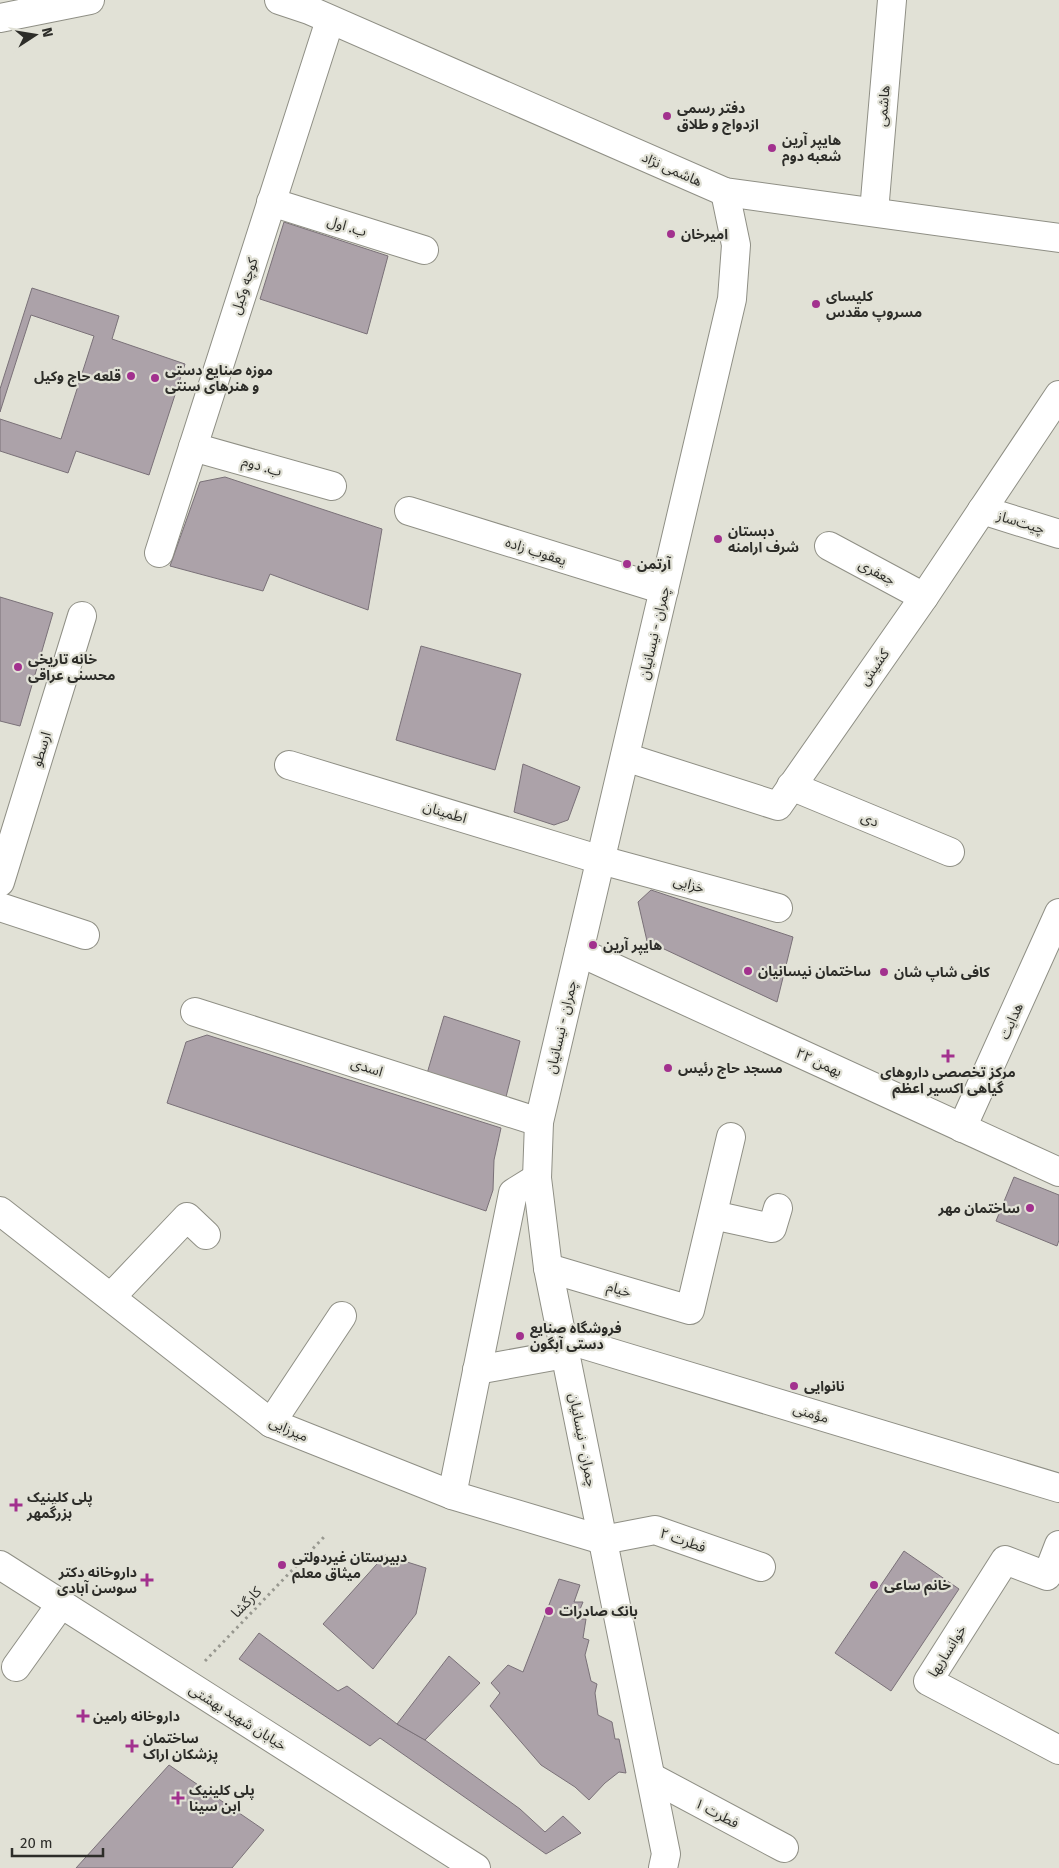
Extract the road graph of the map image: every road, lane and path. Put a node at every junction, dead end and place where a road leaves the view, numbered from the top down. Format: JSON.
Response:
{"nodes":[{"id":1,"x":90,"y":0,"type":"edge"},
{"id":2,"x":279,"y":0,"type":"edge"},
{"id":3,"x":888,"y":0,"type":"edge"},
{"id":4,"x":314,"y":10,"type":"edge"},
{"id":5,"x":0,"y":18,"type":"edge"},
{"id":6,"x":725,"y":192,"type":"junction"},
{"id":7,"x":271,"y":202,"type":"junction"},
{"id":8,"x":874,"y":212,"type":"junction"},
{"id":9,"x":1059,"y":238,"type":"edge"},
{"id":10,"x":424,"y":250,"type":"dead end"},
{"id":11,"x":1059,"y":395,"type":"edge"},
{"id":12,"x":192,"y":447,"type":"junction"},
{"id":13,"x":332,"y":486,"type":"dead end"},
{"id":14,"x":982,"y":510,"type":"junction"},
{"id":15,"x":409,"y":511,"type":"dead end"},
{"id":16,"x":1059,"y":534,"type":"edge"},
{"id":17,"x":829,"y":546,"type":"dead end"},
{"id":18,"x":159,"y":554,"type":"dead end"},
{"id":19,"x":664,"y":590,"type":"junction"},
{"id":20,"x":924,"y":597,"type":"junction"},
{"id":21,"x":82,"y":616,"type":"dead end"},
{"id":22,"x":625,"y":757,"type":"junction"},
{"id":23,"x":289,"y":764,"type":"dead end"},
{"id":24,"x":791,"y":786,"type":"junction"},
{"id":25,"x":950,"y":852,"type":"dead end"},
{"id":26,"x":600,"y":860,"type":"junction"},
{"id":27,"x":0,"y":882,"type":"edge"},
{"id":28,"x":0,"y":906,"type":"edge"},
{"id":29,"x":778,"y":908,"type":"dead end"},
{"id":30,"x":1059,"y":914,"type":"edge"},
{"id":31,"x":85,"y":935,"type":"dead end"},
{"id":32,"x":579,"y":952,"type":"junction"},
{"id":33,"x":195,"y":1012,"type":"dead end"},
{"id":34,"x":539,"y":1122,"type":"junction"},
{"id":35,"x":962,"y":1128,"type":"junction"},
{"id":36,"x":732,"y":1137,"type":"dead end"},
{"id":37,"x":1059,"y":1172,"type":"edge"},
{"id":38,"x":537,"y":1178,"type":"junction"},
{"id":39,"x":778,"y":1208,"type":"dead end"},
{"id":40,"x":0,"y":1211,"type":"edge"},
{"id":41,"x":713,"y":1215,"type":"junction"},
{"id":42,"x":206,"y":1235,"type":"dead end"},
{"id":43,"x":548,"y":1268,"type":"junction"},
{"id":44,"x":111,"y":1297,"type":"junction"},
{"id":45,"x":342,"y":1316,"type":"dead end"},
{"id":46,"x":564,"y":1346,"type":"junction"},
{"id":47,"x":478,"y":1370,"type":"junction"},
{"id":48,"x":271,"y":1422,"type":"junction"},
{"id":49,"x":1059,"y":1488,"type":"edge"},
{"id":50,"x":452,"y":1495,"type":"junction"},
{"id":51,"x":324,"y":1537,"type":"dead end"},
{"id":52,"x":603,"y":1540,"type":"junction"},
{"id":53,"x":1059,"y":1546,"type":"edge"},
{"id":54,"x":0,"y":1566,"type":"edge"},
{"id":55,"x":761,"y":1567,"type":"dead end"},
{"id":56,"x":61,"y":1604,"type":"junction"},
{"id":57,"x":16,"y":1667,"type":"dead end"},
{"id":58,"x":186,"y":1684,"type":"junction"},
{"id":59,"x":1059,"y":1750,"type":"edge"},
{"id":60,"x":651,"y":1777,"type":"junction"},
{"id":61,"x":784,"y":1848,"type":"dead end"},
{"id":62,"x":460,"y":1864,"type":"edge"},
{"id":63,"x":663,"y":1868,"type":"edge"}],
"edges":[{"from":1,"to":5,"type":"street"},
{"from":2,"to":4,"type":"street","name":"هاشمی نژاد"},
{"from":3,"to":8,"type":"street","name":"هاشمی"},
{"from":4,"to":6,"type":"street","name":"هاشمی نژاد"},
{"from":4,"to":7,"type":"street","name":"کوچه وکیل"},
{"from":6,"to":8,"type":"street","name":"هاشمی نژاد"},
{"from":6,"to":19,"type":"street","name":"چمران - نیسانیان"},
{"from":7,"to":10,"type":"street","name":"ب. اول"},
{"from":7,"to":12,"type":"street","name":"کوچه وکیل"},
{"from":8,"to":9,"type":"street","name":"هاشمی نژاد"},
{"from":11,"to":14,"type":"street","name":"کشیش"},
{"from":12,"to":13,"type":"street","name":"ب. دوم"},
{"from":12,"to":18,"type":"street","name":"کوچه وکیل"},
{"from":14,"to":16,"type":"street","name":"چیت‌ساز"},
{"from":14,"to":20,"type":"street","name":"کشیش"},
{"from":15,"to":19,"type":"street","name":"یعقوب زاده"},
{"from":17,"to":20,"type":"street","name":"جعفری"},
{"from":19,"to":22,"type":"street","name":"چمران - نیسانیان"},
{"from":20,"to":24,"type":"street","name":"کشیش"},
{"from":21,"to":27,"type":"street","name":"ارسطو"},
{"from":22,"to":24,"type":"street","name":"کشیش"},
{"from":22,"to":26,"type":"street","name":"چمران - نیسانیان"},
{"from":23,"to":26,"type":"street","name":"اطمینان"},
{"from":24,"to":25,"type":"street","name":"دی"},
{"from":26,"to":29,"type":"street","name":"خزایی"},
{"from":26,"to":32,"type":"street","name":"چمران - نیسانیان"},
{"from":28,"to":31,"type":"street"},
{"from":30,"to":35,"type":"street","name":"هدایت"},
{"from":32,"to":34,"type":"street","name":"چمران - نیسانیان"},
{"from":32,"to":35,"type":"street","name":"۲۲ بهمن"},
{"from":33,"to":34,"type":"street","name":"اسدی"},
{"from":34,"to":38,"type":"street","name":"چمران - نیسانیان"},
{"from":35,"to":37,"type":"street","name":"۲۲ بهمن"},
{"from":36,"to":41,"type":"street"},
{"from":38,"to":43,"type":"street","name":"چمران - نیسانیان"},
{"from":38,"to":47,"type":"street"},
{"from":39,"to":41,"type":"street"},
{"from":40,"to":44,"type":"street","name":"میرزایی"},
{"from":41,"to":43,"type":"street","name":"خیام"},
{"from":42,"to":44,"type":"street"},
{"from":43,"to":46,"type":"street","name":"چمران - نیسانیان"},
{"from":44,"to":48,"type":"street","name":"میرزایی"},
{"from":45,"to":48,"type":"street"},
{"from":46,"to":47,"type":"street"},
{"from":46,"to":49,"type":"street","name":"مؤمنی"},
{"from":46,"to":52,"type":"street","name":"چمران - نیسانیان"},
{"from":47,"to":50,"type":"street"},
{"from":48,"to":50,"type":"street","name":"میرزایی"},
{"from":50,"to":52,"type":"street","name":"میرزایی"},
{"from":51,"to":58,"type":"path","name":"کارگشا"},
{"from":52,"to":55,"type":"street","name":"فطرت ۲"},
{"from":52,"to":60,"type":"street","name":"چمران - نیسانیان"},
{"from":53,"to":59,"type":"street","name":"خوانساریها"},
{"from":54,"to":56,"type":"street","name":"خیابان شهید بهشتی"},
{"from":56,"to":57,"type":"street"},
{"from":56,"to":58,"type":"street","name":"خیابان شهید بهشتی"},
{"from":58,"to":62,"type":"street","name":"خیابان شهید بهشتی"},
{"from":60,"to":61,"type":"street","name":"فطرت ۱"},
{"from":60,"to":63,"type":"street","name":"چمران - نیسانیان"}]}
